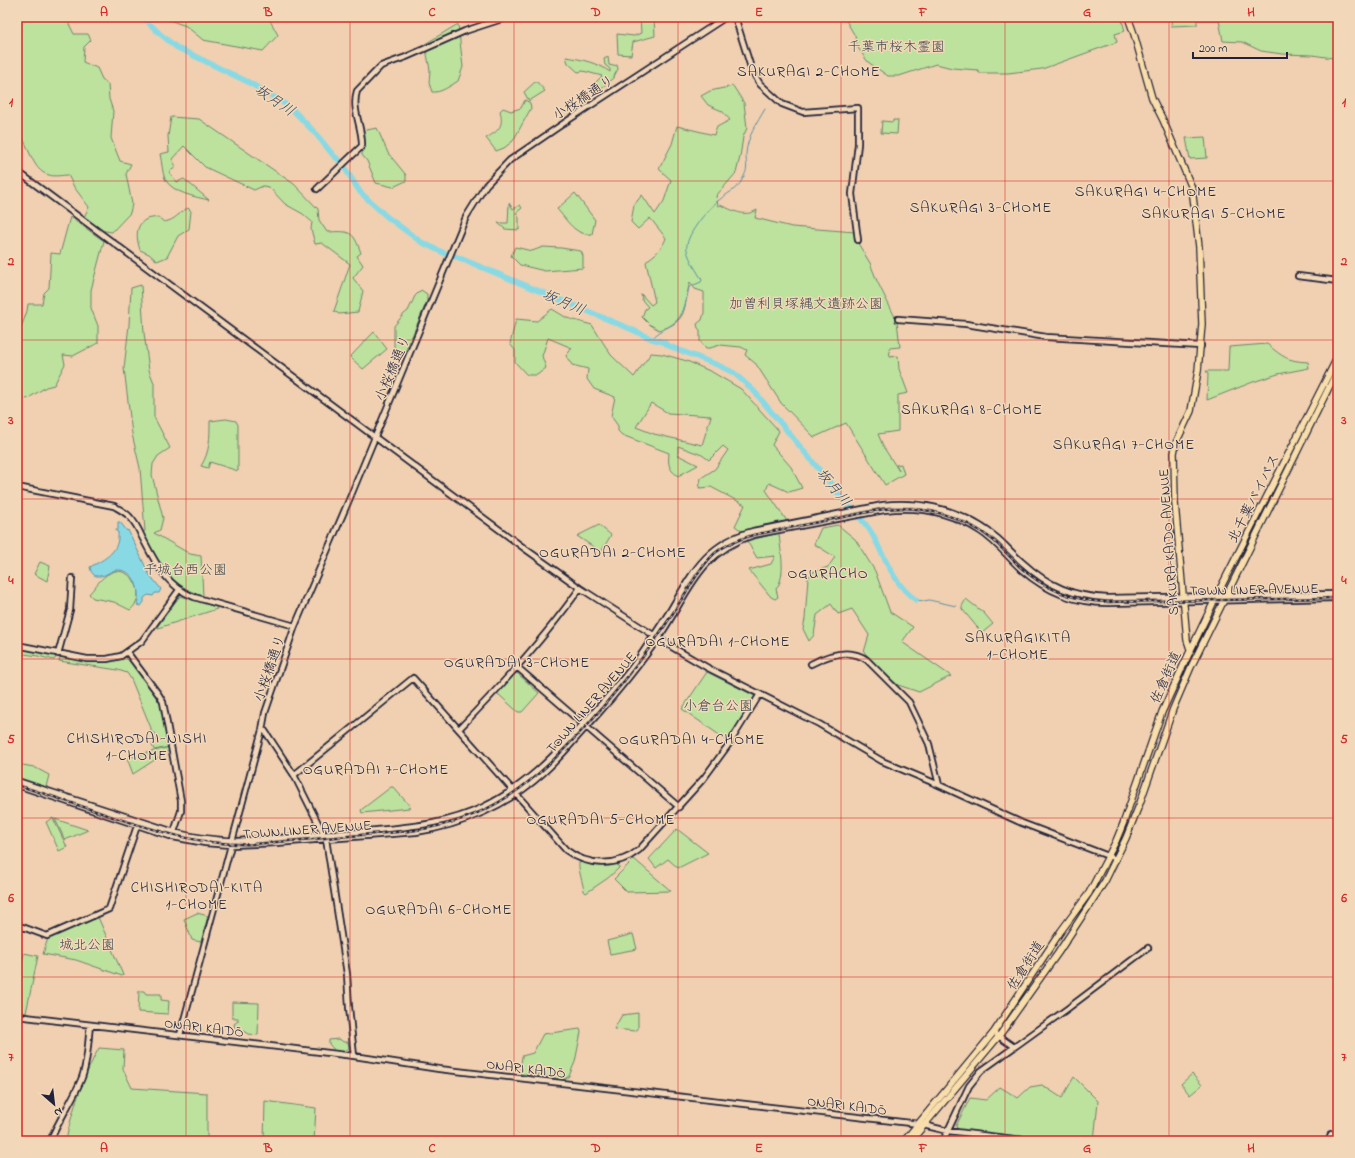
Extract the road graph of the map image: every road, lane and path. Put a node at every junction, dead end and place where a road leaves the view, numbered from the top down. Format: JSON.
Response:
{"nodes":[{"id":1,"x":508,"y":17,"type":"edge"},
{"id":2,"x":726,"y":17,"type":"edge"},
{"id":3,"x":735,"y":17,"type":"edge"},
{"id":4,"x":1128,"y":17,"type":"edge"},
{"id":5,"x":17,"y":171,"type":"edge"},
{"id":6,"x":318,"y":189,"type":"dead end"},
{"id":7,"x":858,"y":240,"type":"dead end"},
{"id":8,"x":1298,"y":276,"type":"dead end"},
{"id":9,"x":1338,"y":280,"type":"edge"},
{"id":10,"x":898,"y":319,"type":"dead end"},
{"id":11,"x":1201,"y":346,"type":"junction"},
{"id":12,"x":1338,"y":356,"type":"edge"},
{"id":13,"x":1338,"y":369,"type":"edge"},
{"id":14,"x":375,"y":437,"type":"junction"},
{"id":15,"x":17,"y":487,"type":"edge"},
{"id":16,"x":72,"y":578,"type":"dead end"},
{"id":17,"x":580,"y":588,"type":"junction"},
{"id":18,"x":179,"y":590,"type":"junction"},
{"id":19,"x":1338,"y":594,"type":"edge"},
{"id":20,"x":1226,"y":598,"type":"junction"},
{"id":21,"x":1338,"y":598,"type":"edge"},
{"id":22,"x":1184,"y":599,"type":"junction"},
{"id":23,"x":1215,"y":599,"type":"junction"},
{"id":24,"x":295,"y":626,"type":"junction"},
{"id":25,"x":656,"y":637,"type":"junction"},
{"id":26,"x":17,"y":646,"type":"edge"},
{"id":27,"x":1190,"y":650,"type":"junction"},
{"id":28,"x":127,"y":652,"type":"junction"},
{"id":29,"x":58,"y":654,"type":"junction"},
{"id":30,"x":1196,"y":658,"type":"junction"},
{"id":31,"x":811,"y":664,"type":"dead end"},
{"id":32,"x":517,"y":667,"type":"junction"},
{"id":33,"x":760,"y":694,"type":"junction"},
{"id":34,"x":585,"y":726,"type":"junction"},
{"id":35,"x":459,"y":729,"type":"junction"},
{"id":36,"x":262,"y":730,"type":"junction"},
{"id":37,"x":294,"y":775,"type":"junction"},
{"id":38,"x":17,"y":781,"type":"edge"},
{"id":39,"x":17,"y":785,"type":"edge"},
{"id":40,"x":939,"y":785,"type":"junction"},
{"id":41,"x":514,"y":792,"type":"junction"},
{"id":42,"x":679,"y":807,"type":"junction"},
{"id":43,"x":138,"y":823,"type":"junction"},
{"id":44,"x":174,"y":832,"type":"junction"},
{"id":45,"x":325,"y":837,"type":"junction"},
{"id":46,"x":231,"y":843,"type":"junction"},
{"id":47,"x":1108,"y":855,"type":"junction"},
{"id":48,"x":1116,"y":859,"type":"junction"},
{"id":49,"x":17,"y":925,"type":"edge"},
{"id":50,"x":1148,"y":948,"type":"dead end"},
{"id":51,"x":17,"y":1016,"type":"edge"},
{"id":52,"x":90,"y":1025,"type":"junction"},
{"id":53,"x":997,"y":1034,"type":"junction"},
{"id":54,"x":180,"y":1035,"type":"junction"},
{"id":55,"x":1014,"y":1047,"type":"junction"},
{"id":56,"x":354,"y":1056,"type":"junction"},
{"id":57,"x":922,"y":1124,"type":"junction"},
{"id":58,"x":948,"y":1131,"type":"junction"},
{"id":59,"x":1331,"y":1134,"type":"dead end"},
{"id":60,"x":50,"y":1141,"type":"edge"},
{"id":61,"x":904,"y":1141,"type":"edge"},
{"id":62,"x":911,"y":1141,"type":"edge"},
{"id":63,"x":943,"y":1141,"type":"edge"},
{"id":64,"x":1032,"y":1141,"type":"edge"},
{"id":65,"x":1329,"y":1141,"type":"edge"}],
"edges":[{"from":1,"to":6,"type":"street"},
{"from":2,"to":14,"type":"street","name":"小桜橋通り"},
{"from":3,"to":7,"type":"street"},
{"from":4,"to":11,"type":"highway","name":"SAKURA-KAIDO AVENUE"},
{"from":5,"to":14,"type":"street"},
{"from":8,"to":9,"type":"street"},
{"from":10,"to":11,"type":"street"},
{"from":11,"to":22,"type":"highway","name":"SAKURA-KAIDO AVENUE"},
{"from":12,"to":23,"type":"highway","name":"北千葉バイパス"},
{"from":13,"to":20,"type":"highway","name":"北千葉バイパス"},
{"from":14,"to":17,"type":"street"},
{"from":14,"to":24,"type":"street","name":"小桜橋通り"},
{"from":15,"to":18,"type":"street"},
{"from":16,"to":29,"type":"street"},
{"from":17,"to":25,"type":"street"},
{"from":17,"to":32,"type":"street"},
{"from":18,"to":24,"type":"street"},
{"from":18,"to":28,"type":"street"},
{"from":19,"to":20,"type":"street","name":"TOWN LINER AVENUE"},
{"from":20,"to":21,"type":"street","name":"TOWN LINER AVENUE"},
{"from":20,"to":23,"type":"street","name":"TOWN LINER AVENUE"},
{"from":20,"to":30,"type":"highway","name":"北千葉バイパス"},
{"from":22,"to":23,"type":"street","name":"TOWN LINER AVENUE"},
{"from":22,"to":25,"type":"street","name":"TOWN LINER AVENUE"},
{"from":22,"to":27,"type":"highway","name":"SAKURA-KAIDO AVENUE"},
{"from":23,"to":27,"type":"highway","name":"北千葉バイパス"},
{"from":24,"to":36,"type":"street","name":"小桜橋通り"},
{"from":25,"to":33,"type":"street"},
{"from":25,"to":34,"type":"street","name":"TOWN LINER AVENUE"},
{"from":26,"to":29,"type":"street"},
{"from":27,"to":30,"type":"highway","name":"佐倉街道"},
{"from":27,"to":47,"type":"highway","name":"佐倉街道"},
{"from":28,"to":29,"type":"street"},
{"from":28,"to":44,"type":"street"},
{"from":30,"to":48,"type":"highway","name":"佐倉街道"},
{"from":31,"to":40,"type":"street"},
{"from":32,"to":34,"type":"street"},
{"from":32,"to":35,"type":"street"},
{"from":33,"to":40,"type":"street"},
{"from":33,"to":42,"type":"street"},
{"from":34,"to":41,"type":"street","name":"TOWN LINER AVENUE"},
{"from":34,"to":42,"type":"street"},
{"from":35,"to":37,"type":"street"},
{"from":35,"to":41,"type":"street"},
{"from":36,"to":37,"type":"street"},
{"from":36,"to":46,"type":"street","name":"小桜橋通り"},
{"from":37,"to":45,"type":"street"},
{"from":38,"to":43,"type":"street","name":"TOWN LINER AVENUE"},
{"from":39,"to":43,"type":"street","name":"TOWN LINER AVENUE"},
{"from":40,"to":47,"type":"street"},
{"from":41,"to":42,"type":"street"},
{"from":41,"to":45,"type":"street","name":"TOWN LINER AVENUE"},
{"from":43,"to":44,"type":"street","name":"TOWN LINER AVENUE"},
{"from":43,"to":46,"type":"street","name":"TOWN LINER AVENUE"},
{"from":43,"to":49,"type":"street"},
{"from":44,"to":46,"type":"street","name":"TOWN LINER AVENUE"},
{"from":45,"to":46,"type":"street","name":"TOWN LINER AVENUE"},
{"from":45,"to":56,"type":"street"},
{"from":46,"to":54,"type":"street","name":"小桜橋通り"},
{"from":47,"to":48,"type":"street"},
{"from":47,"to":53,"type":"highway","name":"佐倉街道"},
{"from":48,"to":53,"type":"highway","name":"佐倉街道"},
{"from":50,"to":55,"type":"street"},
{"from":51,"to":52,"type":"street","name":"ONARI KAIDŌ"},
{"from":52,"to":54,"type":"street","name":"ONARI KAIDŌ"},
{"from":52,"to":60,"type":"street"},
{"from":53,"to":55,"type":"street"},
{"from":53,"to":57,"type":"highway","name":"佐倉街道"},
{"from":54,"to":56,"type":"street","name":"ONARI KAIDŌ"},
{"from":55,"to":58,"type":"street"},
{"from":56,"to":57,"type":"street","name":"ONARI KAIDŌ"},
{"from":57,"to":58,"type":"street","name":"ONARI KAIDŌ"},
{"from":57,"to":61,"type":"highway","name":"佐倉街道"},
{"from":57,"to":62,"type":"highway","name":"佐倉街道"},
{"from":58,"to":63,"type":"street"},
{"from":58,"to":64,"type":"street","name":"ONARI KAIDŌ"},
{"from":59,"to":65,"type":"street"}]}
